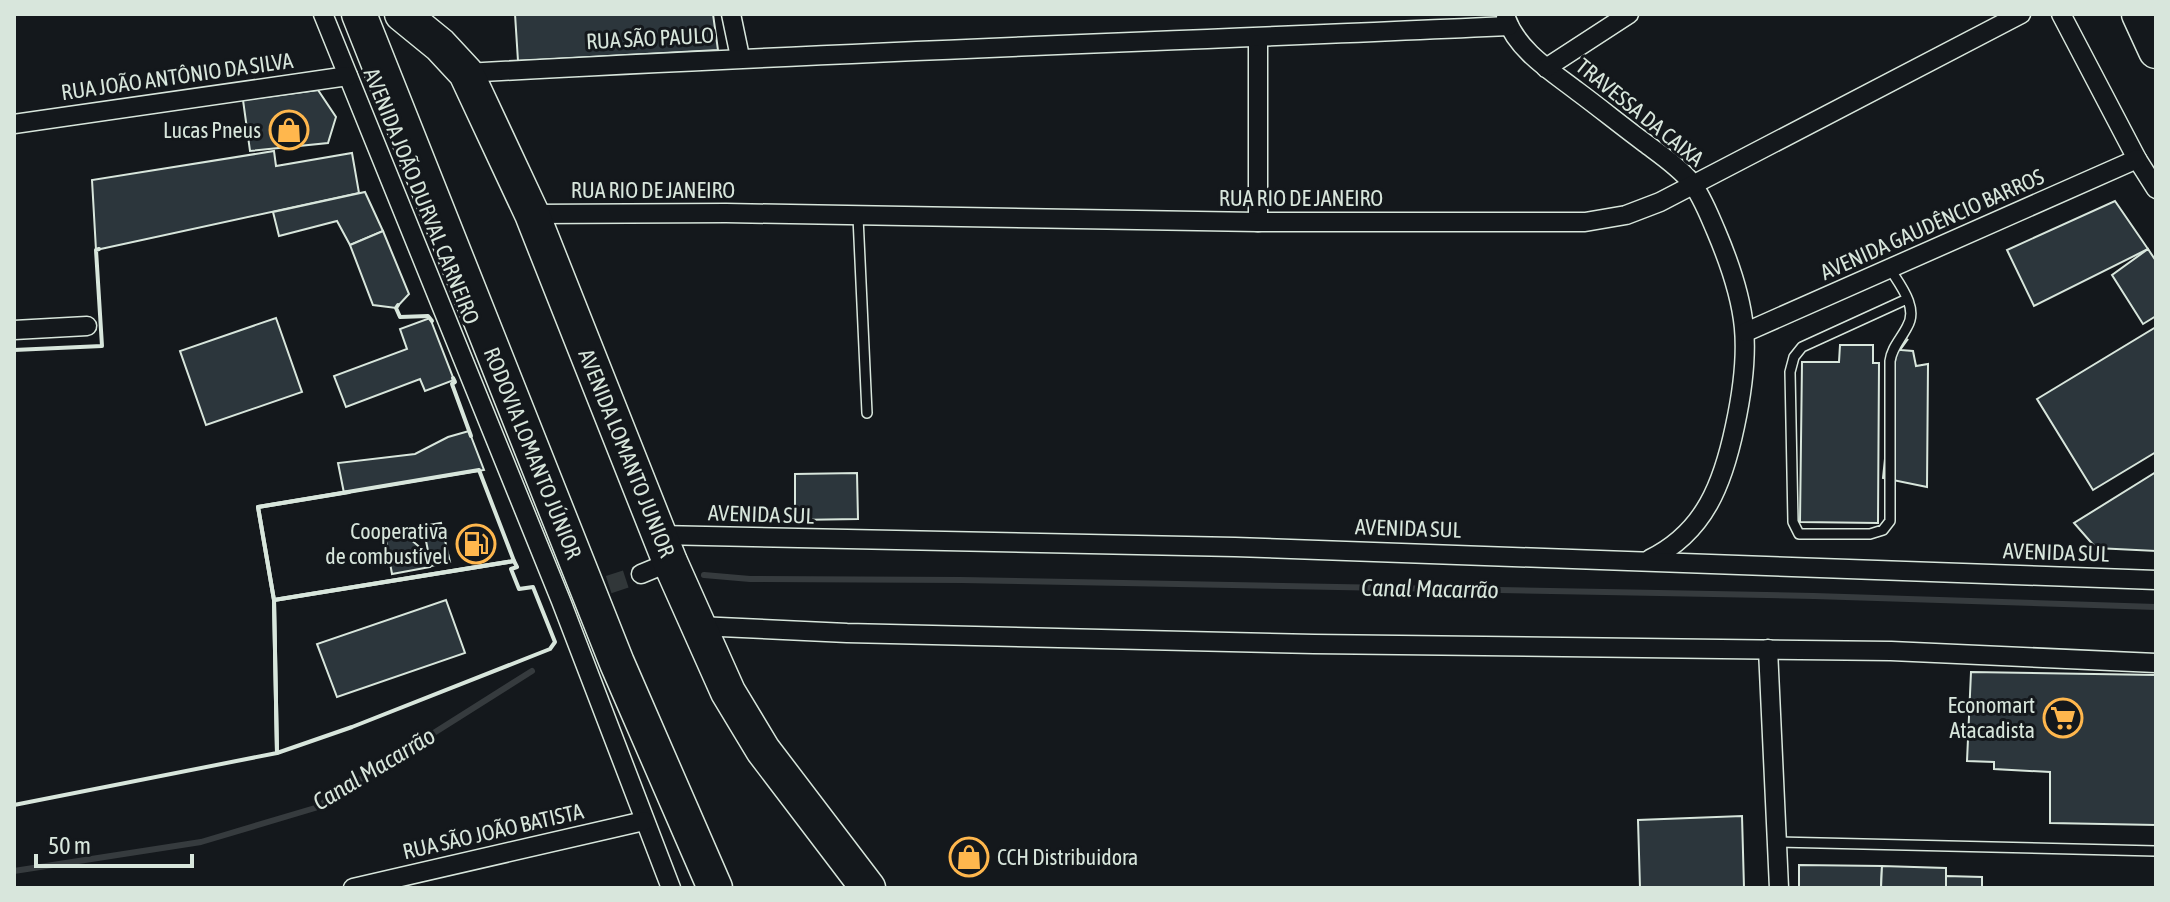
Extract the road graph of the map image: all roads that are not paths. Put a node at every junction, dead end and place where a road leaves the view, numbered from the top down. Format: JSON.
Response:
{"nodes":[{"id":1,"x":323,"y":14,"type":"edge"},
{"id":2,"x":359,"y":14,"type":"edge"},
{"id":3,"x":402,"y":14,"type":"edge"},
{"id":4,"x":731,"y":14,"type":"edge"},
{"id":5,"x":1629,"y":14,"type":"edge"},
{"id":6,"x":2021,"y":14,"type":"edge"},
{"id":7,"x":2061,"y":14,"type":"edge"},
{"id":8,"x":2139,"y":14,"type":"edge"},
{"id":9,"x":1507,"y":20,"type":"edge"},
{"id":10,"x":1258,"y":38,"type":"junction"},
{"id":11,"x":2156,"y":51,"type":"edge"},
{"id":12,"x":740,"y":57,"type":"junction"},
{"id":13,"x":1546,"y":68,"type":"junction"},
{"id":14,"x":466,"y":73,"type":"junction"},
{"id":15,"x":348,"y":76,"type":"junction"},
{"id":16,"x":14,"y":124,"type":"edge"},
{"id":17,"x":2137,"y":159,"type":"junction"},
{"id":18,"x":1693,"y":184,"type":"junction"},
{"id":19,"x":2156,"y":189,"type":"edge"},
{"id":20,"x":532,"y":214,"type":"junction"},
{"id":21,"x":858,"y":217,"type":"junction"},
{"id":22,"x":1258,"y":222,"type":"junction"},
{"id":23,"x":1890,"y":269,"type":"junction"},
{"id":24,"x":1907,"y":299,"type":"junction"},
{"id":25,"x":87,"y":326,"type":"dead end"},
{"id":26,"x":14,"y":330,"type":"edge"},
{"id":27,"x":1746,"y":332,"type":"junction"},
{"id":28,"x":867,"y":413,"type":"dead end"},
{"id":29,"x":657,"y":557,"type":"junction"},
{"id":30,"x":1648,"y":560,"type":"junction"},
{"id":31,"x":2156,"y":580,"type":"edge"},
{"id":32,"x":581,"y":594,"type":"tunnel mouth"},
{"id":33,"x":561,"y":601,"type":"junction"},
{"id":34,"x":698,"y":626,"type":"junction"},
{"id":35,"x":1768,"y":649,"type":"junction"},
{"id":36,"x":2156,"y":663,"type":"edge"},
{"id":37,"x":644,"y":821,"type":"junction"},
{"id":38,"x":1777,"y":842,"type":"junction"},
{"id":39,"x":2156,"y":851,"type":"edge"},
{"id":40,"x":353,"y":888,"type":"edge"},
{"id":41,"x":671,"y":888,"type":"edge"},
{"id":42,"x":715,"y":888,"type":"edge"},
{"id":43,"x":868,"y":888,"type":"edge"},
{"id":44,"x":1779,"y":888,"type":"edge"}],
"edges":[{"from":1,"to":15,"type":"street","name":"AVENIDA JOÃO DURVAL CARNEIRO"},
{"from":2,"to":42,"type":"highway","name":"RODOVIA LOMANTO JÚNIOR"},
{"from":3,"to":14,"type":"highway","name":"AVENIDA LOMANTO JUNIOR"},
{"from":4,"to":12,"type":"street"},
{"from":5,"to":13,"type":"street"},
{"from":6,"to":18,"type":"street","name":"RUA RIO DE JANEIRO"},
{"from":7,"to":17,"type":"street"},
{"from":8,"to":11,"type":"highway"},
{"from":9,"to":10,"type":"street","name":"RUA SÃO PAULO"},
{"from":9,"to":13,"type":"street","name":"TRAVESSA DA CAIXA"},
{"from":10,"to":12,"type":"street","name":"RUA SÃO PAULO"},
{"from":10,"to":22,"type":"street"},
{"from":12,"to":14,"type":"street","name":"RUA SÃO PAULO"},
{"from":13,"to":18,"type":"street","name":"TRAVESSA DA CAIXA"},
{"from":14,"to":20,"type":"highway","name":"AVENIDA LOMANTO JUNIOR"},
{"from":15,"to":16,"type":"street","name":"RUA JOÃO ANTÔNIO DA SILVA"},
{"from":15,"to":33,"type":"street","name":"AVENIDA JOÃO DURVAL CARNEIRO"},
{"from":17,"to":19,"type":"street"},
{"from":17,"to":23,"type":"street","name":"AVENIDA GAUDÊNCIO BARROS"},
{"from":18,"to":22,"type":"street","name":"RUA RIO DE JANEIRO"},
{"from":18,"to":27,"type":"street","name":"TRAVESSA DA CAIXA"},
{"from":20,"to":21,"type":"street","name":"RUA RIO DE JANEIRO"},
{"from":20,"to":29,"type":"highway","name":"AVENIDA LOMANTO JUNIOR"},
{"from":21,"to":22,"type":"street","name":"RUA RIO DE JANEIRO"},
{"from":21,"to":28,"type":"lane"},
{"from":23,"to":24,"type":"lane"},
{"from":23,"to":27,"type":"street","name":"AVENIDA GAUDÊNCIO BARROS"},
{"from":24,"to":24,"type":"lane"},
{"from":25,"to":26,"type":"street"},
{"from":27,"to":30,"type":"street","name":"TRAVESSA DA CAIXA"},
{"from":29,"to":30,"type":"street","name":"AVENIDA SUL"},
{"from":29,"to":34,"type":"highway","name":"AVENIDA LOMANTO JUNIOR"},
{"from":30,"to":31,"type":"street","name":"AVENIDA SUL"},
{"from":32,"to":33,"type":"street"},
{"from":33,"to":37,"type":"street","name":"AVENIDA JOÃO DURVAL CARNEIRO"},
{"from":34,"to":35,"type":"street"},
{"from":34,"to":43,"type":"highway","name":"AVENIDA LOMANTO JUNIOR"},
{"from":35,"to":36,"type":"street"},
{"from":35,"to":38,"type":"street"},
{"from":37,"to":40,"type":"street","name":"RUA SÃO JOÃO BATISTA"},
{"from":37,"to":41,"type":"street","name":"AVENIDA JOÃO DURVAL CARNEIRO"},
{"from":38,"to":39,"type":"lane"},
{"from":38,"to":44,"type":"street"}]}
